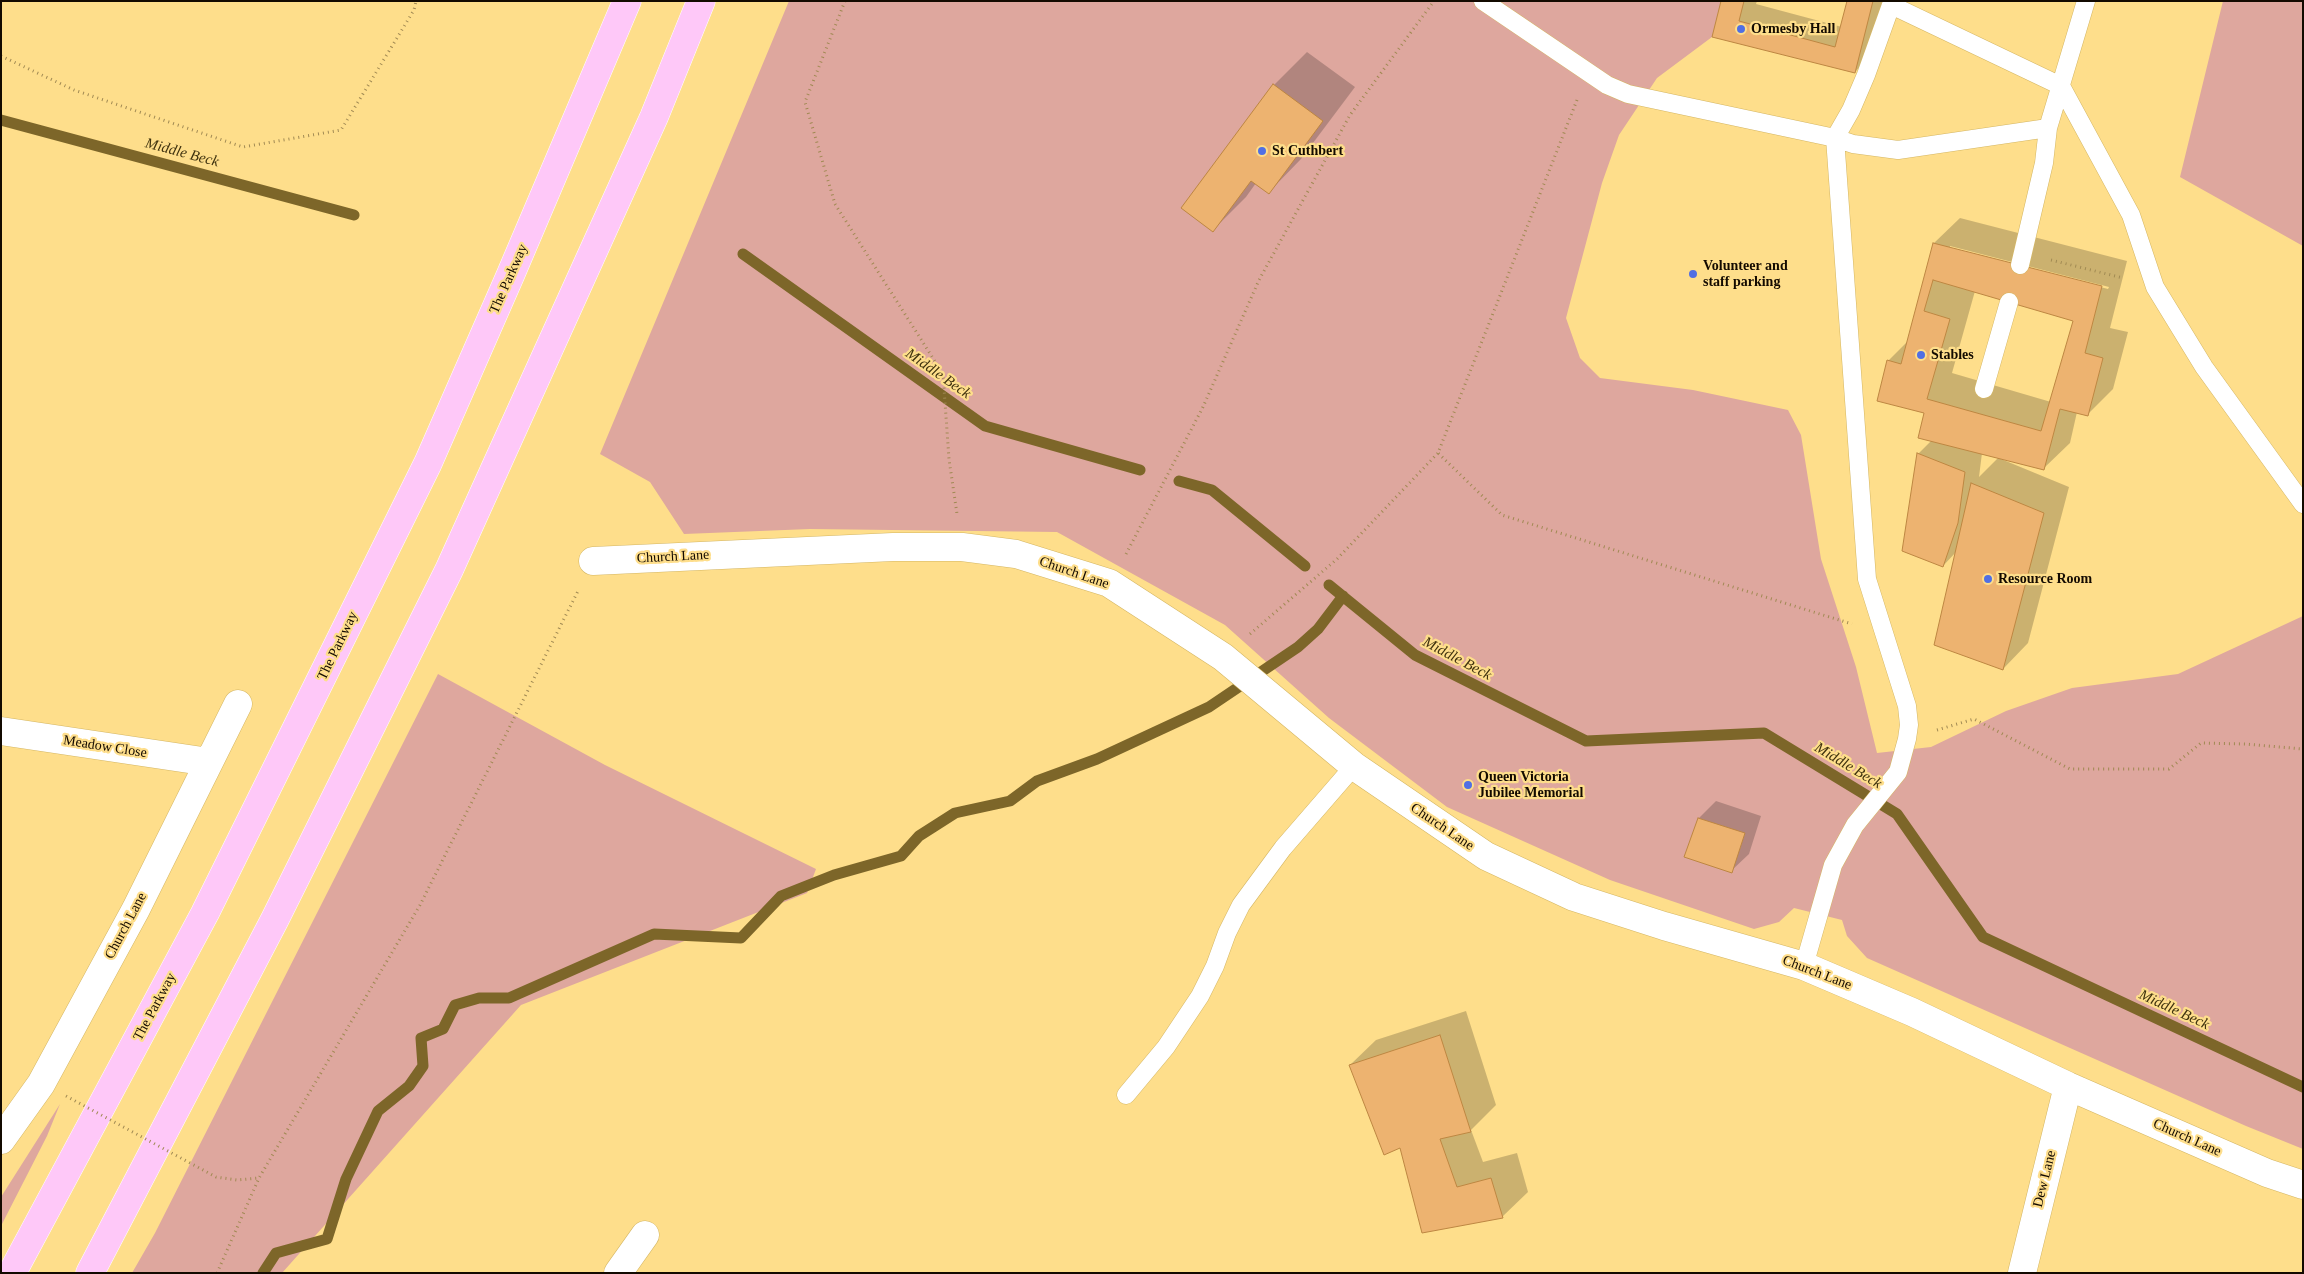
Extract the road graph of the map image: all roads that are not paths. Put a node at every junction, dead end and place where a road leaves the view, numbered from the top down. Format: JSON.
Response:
{"nodes":[{"id":1,"x":627,"y":1,"type":"edge"},
{"id":2,"x":701,"y":1,"type":"edge"},
{"id":3,"x":1483,"y":1,"type":"edge"},
{"id":4,"x":2086,"y":1,"type":"edge"},
{"id":5,"x":1892,"y":3,"type":"edge"},
{"id":6,"x":2061,"y":86,"type":"junction"},
{"id":7,"x":2048,"y":128,"type":"junction"},
{"id":8,"x":1835,"y":138,"type":"junction"},
{"id":9,"x":2021,"y":259,"type":"road end"},
{"id":10,"x":2009,"y":302,"type":"dead end"},
{"id":11,"x":1984,"y":389,"type":"dead end"},
{"id":12,"x":2303,"y":504,"type":"edge"},
{"id":13,"x":593,"y":561,"type":"road end"},
{"id":14,"x":238,"y":704,"type":"dead end"},
{"id":15,"x":1,"y":731,"type":"edge"},
{"id":16,"x":209,"y":762,"type":"junction"},
{"id":17,"x":1354,"y":766,"type":"junction"},
{"id":18,"x":1804,"y":966,"type":"junction"},
{"id":19,"x":2068,"y":1086,"type":"junction"},
{"id":20,"x":1126,"y":1095,"type":"dead end"},
{"id":21,"x":1,"y":1140,"type":"edge"},
{"id":22,"x":2303,"y":1185,"type":"edge"},
{"id":23,"x":645,"y":1235,"type":"dead end"},
{"id":24,"x":12,"y":1273,"type":"edge"},
{"id":25,"x":90,"y":1273,"type":"edge"},
{"id":26,"x":618,"y":1273,"type":"edge"},
{"id":27,"x":2022,"y":1273,"type":"edge"}],
"edges":[{"from":1,"to":24,"type":"highway","name":"The Parkway"},
{"from":2,"to":25,"type":"highway"},
{"from":3,"to":8,"type":"lane"},
{"from":4,"to":6,"type":"lane"},
{"from":5,"to":6,"type":"lane"},
{"from":5,"to":8,"type":"lane"},
{"from":6,"to":7,"type":"lane"},
{"from":6,"to":12,"type":"lane"},
{"from":7,"to":8,"type":"lane"},
{"from":7,"to":9,"type":"lane"},
{"from":8,"to":18,"type":"lane"},
{"from":10,"to":11,"type":"lane"},
{"from":13,"to":17,"type":"street","name":"Church Lane"},
{"from":14,"to":16,"type":"street","name":"Church Lane"},
{"from":15,"to":16,"type":"street","name":"Meadow Close"},
{"from":16,"to":21,"type":"street","name":"Church Lane"},
{"from":17,"to":18,"type":"street","name":"Church Lane"},
{"from":17,"to":20,"type":"lane"},
{"from":18,"to":19,"type":"street","name":"Church Lane"},
{"from":19,"to":22,"type":"street","name":"Church Lane"},
{"from":19,"to":27,"type":"street","name":"Dew Lane"},
{"from":23,"to":26,"type":"street"}]}
